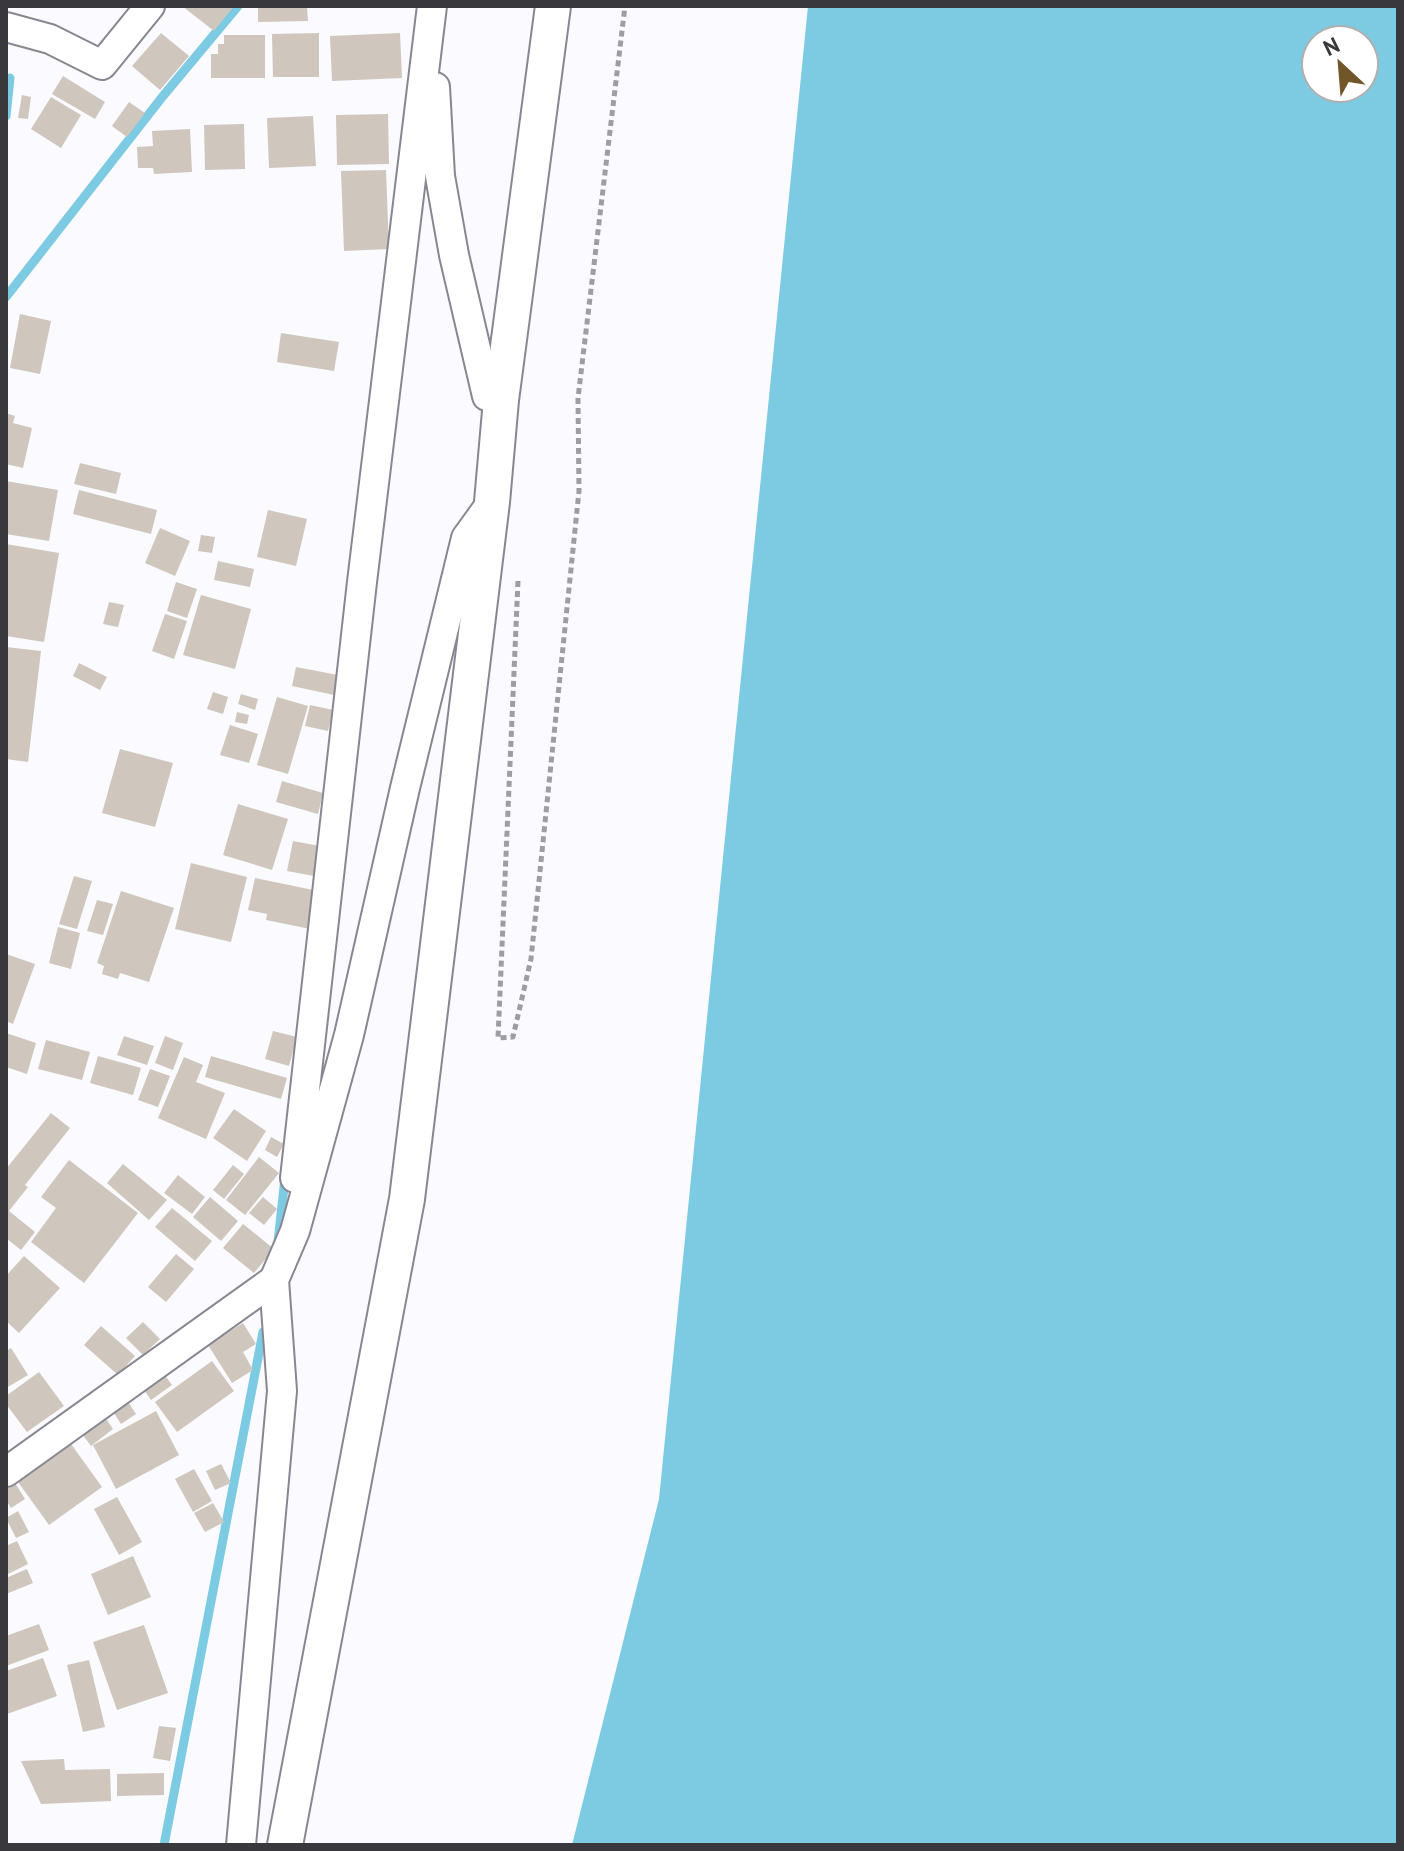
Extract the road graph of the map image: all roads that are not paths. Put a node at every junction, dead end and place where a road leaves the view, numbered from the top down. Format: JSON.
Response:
{"nodes":[{"id":1,"x":150,"y":6,"type":"edge"},
{"id":2,"x":432,"y":6,"type":"edge"},
{"id":3,"x":553,"y":6,"type":"edge"},
{"id":4,"x":6,"y":27,"type":"edge"},
{"id":5,"x":426,"y":56,"type":"junction"},
{"id":6,"x":501,"y":400,"type":"junction"},
{"id":7,"x":492,"y":502,"type":"junction"},
{"id":8,"x":295,"y":1231,"type":"junction"},
{"id":9,"x":274,"y":1280,"type":"junction"},
{"id":10,"x":6,"y":1472,"type":"edge"},
{"id":11,"x":241,"y":1845,"type":"edge"},
{"id":12,"x":285,"y":1845,"type":"edge"}],
"edges":[{"from":1,"to":4,"type":"street"},
{"from":2,"to":5,"type":"street"},
{"from":3,"to":6,"type":"street"},
{"from":5,"to":6,"type":"street"},
{"from":5,"to":8,"type":"street"},
{"from":6,"to":7,"type":"street"},
{"from":7,"to":8,"type":"street"},
{"from":7,"to":12,"type":"street"},
{"from":8,"to":9,"type":"street"},
{"from":9,"to":10,"type":"street"},
{"from":9,"to":11,"type":"street"}]}
